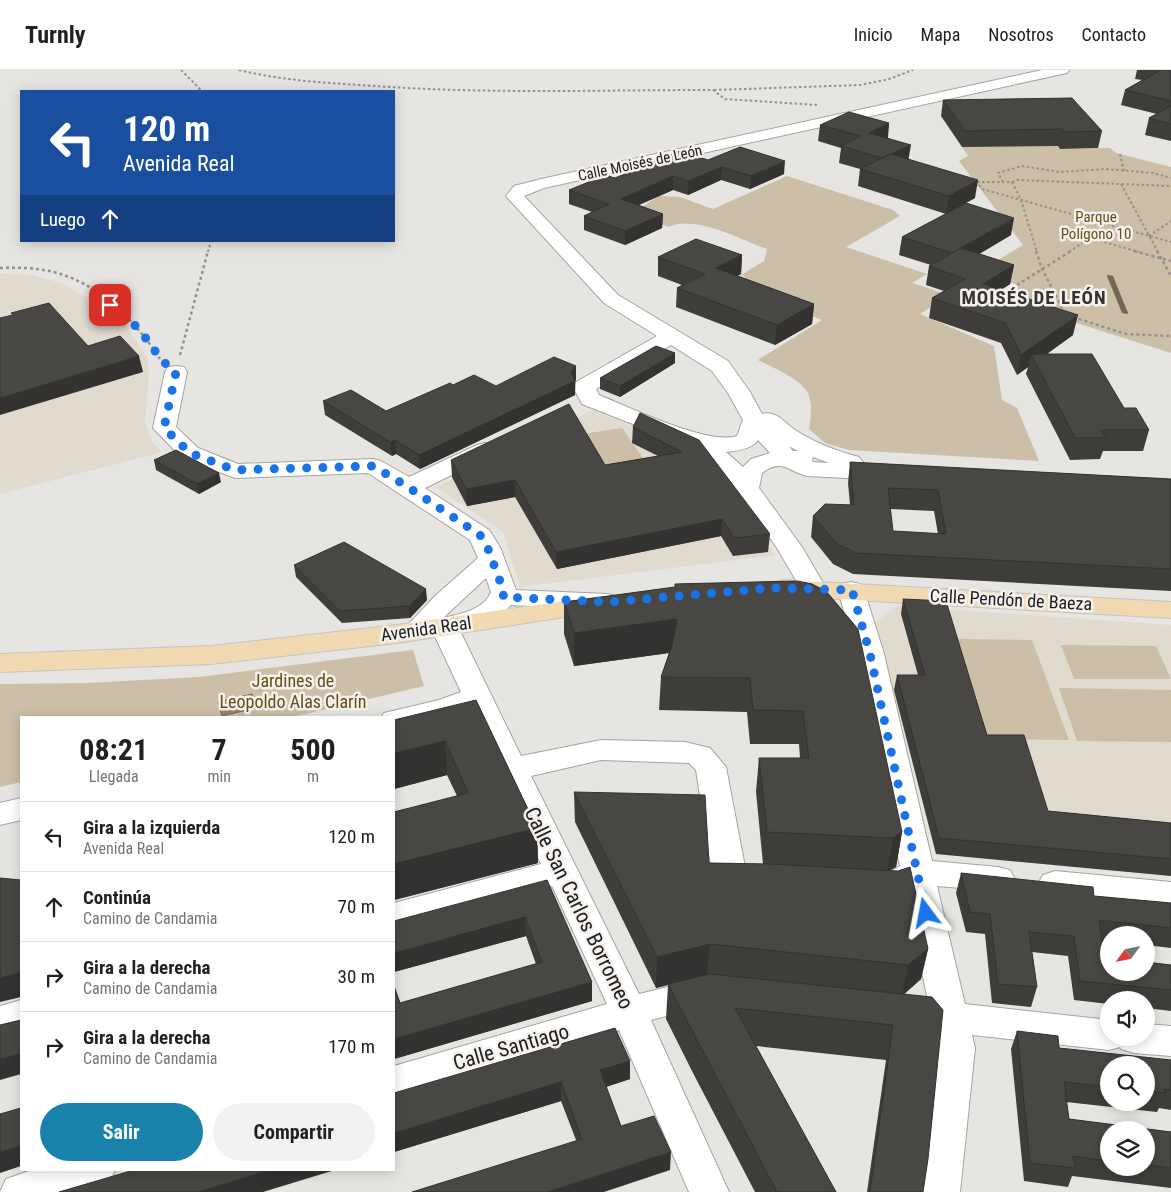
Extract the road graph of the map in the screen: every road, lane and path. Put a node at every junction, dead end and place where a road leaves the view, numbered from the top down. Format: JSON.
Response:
{"nodes":[{"id":1,"x":180,"y":70,"type":"edge"},
{"id":2,"x":239,"y":70,"type":"edge"},
{"id":3,"x":913,"y":70,"type":"edge"},
{"id":4,"x":1062,"y":70,"type":"edge"},
{"id":5,"x":201,"y":90,"type":"edge"},
{"id":6,"x":712,"y":90,"type":"junction"},
{"id":7,"x":863,"y":114,"type":"junction"},
{"id":8,"x":1120,"y":153,"type":"dead end"},
{"id":9,"x":1124,"y":171,"type":"junction"},
{"id":10,"x":1171,"y":178,"type":"edge"},
{"id":11,"x":1003,"y":182,"type":"junction"},
{"id":12,"x":1012,"y":182,"type":"junction"},
{"id":13,"x":1121,"y":184,"type":"junction"},
{"id":14,"x":1171,"y":186,"type":"edge"},
{"id":15,"x":1021,"y":200,"type":"junction"},
{"id":16,"x":1171,"y":221,"type":"edge"},
{"id":17,"x":1149,"y":236,"type":"junction"},
{"id":18,"x":211,"y":242,"type":"edge"},
{"id":19,"x":1171,"y":242,"type":"edge"},
{"id":20,"x":1162,"y":259,"type":"junction"},
{"id":21,"x":1171,"y":262,"type":"edge"},
{"id":22,"x":0,"y":268,"type":"edge"},
{"id":23,"x":1042,"y":269,"type":"junction"},
{"id":24,"x":1171,"y":276,"type":"edge"},
{"id":25,"x":1017,"y":284,"type":"dead end"},
{"id":26,"x":1126,"y":334,"type":"junction"},
{"id":27,"x":672,"y":336,"type":"junction"},
{"id":28,"x":1171,"y":336,"type":"edge"},
{"id":29,"x":1128,"y":340,"type":"dead end"},
{"id":30,"x":176,"y":372,"type":"junction"},
{"id":31,"x":739,"y":392,"type":"junction"},
{"id":32,"x":751,"y":430,"type":"junction"},
{"id":33,"x":686,"y":437,"type":"junction"},
{"id":34,"x":500,"y":442,"type":"edge"},
{"id":35,"x":786,"y":458,"type":"junction"},
{"id":36,"x":856,"y":463,"type":"junction"},
{"id":37,"x":742,"y":481,"type":"junction"},
{"id":38,"x":408,"y":487,"type":"junction"},
{"id":39,"x":491,"y":560,"type":"junction"},
{"id":40,"x":763,"y":588,"type":"edge"},
{"id":41,"x":813,"y":588,"type":"junction"},
{"id":42,"x":852,"y":590,"type":"junction"},
{"id":43,"x":503,"y":597,"type":"junction"},
{"id":44,"x":635,"y":600,"type":"edge"},
{"id":45,"x":609,"y":602,"type":"junction"},
{"id":46,"x":1171,"y":610,"type":"edge"},
{"id":47,"x":430,"y":628,"type":"junction"},
{"id":48,"x":0,"y":663,"type":"edge"},
{"id":49,"x":477,"y":697,"type":"junction"},
{"id":50,"x":395,"y":720,"type":"edge"},
{"id":51,"x":512,"y":769,"type":"junction"},
{"id":52,"x":20,"y":809,"type":"edge"},
{"id":53,"x":0,"y":814,"type":"edge"},
{"id":54,"x":562,"y":871,"type":"junction"},
{"id":55,"x":917,"y":872,"type":"junction"},
{"id":56,"x":778,"y":881,"type":"edge"},
{"id":57,"x":854,"y":885,"type":"edge"},
{"id":58,"x":1171,"y":895,"type":"edge"},
{"id":59,"x":395,"y":916,"type":"edge"},
{"id":60,"x":736,"y":995,"type":"edge"},
{"id":61,"x":872,"y":1009,"type":"edge"},
{"id":62,"x":629,"y":1012,"type":"junction"},
{"id":63,"x":20,"y":1016,"type":"edge"},
{"id":64,"x":950,"y":1018,"type":"junction"},
{"id":65,"x":0,"y":1021,"type":"edge"},
{"id":66,"x":1100,"y":1034,"type":"edge"},
{"id":67,"x":1155,"y":1040,"type":"edge"},
{"id":68,"x":1171,"y":1042,"type":"edge"},
{"id":69,"x":395,"y":1082,"type":"edge"},
{"id":70,"x":92,"y":1171,"type":"edge"},
{"id":71,"x":703,"y":1191,"type":"edge"},
{"id":72,"x":20,"y":1192,"type":"edge"},
{"id":73,"x":940,"y":1192,"type":"edge"}],
"edges":[{"from":1,"to":5,"type":"path"},
{"from":2,"to":6,"type":"path"},
{"from":3,"to":6,"type":"path"},
{"from":4,"to":7,"type":"street","name":"Calle Moisés de León"},
{"from":6,"to":7,"type":"path"},
{"from":7,"to":27,"type":"street","name":"Calle Moisés de León"},
{"from":8,"to":9,"type":"path"},
{"from":9,"to":10,"type":"path"},
{"from":9,"to":11,"type":"path"},
{"from":11,"to":12,"type":"path"},
{"from":11,"to":15,"type":"path"},
{"from":12,"to":13,"type":"path"},
{"from":12,"to":15,"type":"path"},
{"from":13,"to":14,"type":"path"},
{"from":13,"to":17,"type":"path"},
{"from":15,"to":17,"type":"path"},
{"from":15,"to":23,"type":"path"},
{"from":16,"to":17,"type":"path"},
{"from":17,"to":19,"type":"path"},
{"from":17,"to":20,"type":"path"},
{"from":18,"to":30,"type":"path"},
{"from":20,"to":21,"type":"path"},
{"from":20,"to":23,"type":"path"},
{"from":20,"to":24,"type":"path"},
{"from":22,"to":30,"type":"path"},
{"from":23,"to":25,"type":"path"},
{"from":23,"to":26,"type":"path"},
{"from":26,"to":28,"type":"path"},
{"from":26,"to":29,"type":"path"},
{"from":27,"to":31,"type":"street","name":"Calle Moisés de León"},
{"from":27,"to":33,"type":"street"},
{"from":30,"to":38,"type":"street"},
{"from":31,"to":32,"type":"street","name":"Calle Moisés de León"},
{"from":31,"to":36,"type":"street","name":"Calle Moisés de León"},
{"from":32,"to":33,"type":"street"},
{"from":32,"to":35,"type":"street","name":"Calle Moisés de León"},
{"from":32,"to":37,"type":"street"},
{"from":33,"to":37,"type":"street"},
{"from":34,"to":38,"type":"street"},
{"from":35,"to":36,"type":"street","name":"Calle Moisés de León"},
{"from":35,"to":36,"type":"street","name":"Calle Moisés de León"},
{"from":35,"to":37,"type":"street","name":"Calle Moisés de León"},
{"from":37,"to":41,"type":"street"},
{"from":38,"to":39,"type":"street"},
{"from":39,"to":43,"type":"street"},
{"from":39,"to":47,"type":"street"},
{"from":40,"to":41,"type":"main road"},
{"from":41,"to":42,"type":"main road"},
{"from":42,"to":46,"type":"main road","name":"Calle Pendón de Baeza"},
{"from":42,"to":55,"type":"street"},
{"from":43,"to":45,"type":"street"},
{"from":43,"to":47,"type":"street"},
{"from":44,"to":45,"type":"main road","name":"Avenida Real"},
{"from":45,"to":47,"type":"main road","name":"Avenida Real"},
{"from":47,"to":48,"type":"main road","name":"Avenida Real"},
{"from":47,"to":49,"type":"street","name":"Calle San Carlos Borromeo"},
{"from":49,"to":50,"type":"street"},
{"from":49,"to":51,"type":"street","name":"Calle San Carlos Borromeo"},
{"from":51,"to":54,"type":"street","name":"Calle San Carlos Borromeo"},
{"from":51,"to":56,"type":"street"},
{"from":52,"to":53,"type":"street"},
{"from":54,"to":59,"type":"street"},
{"from":54,"to":62,"type":"street","name":"Calle San Carlos Borromeo"},
{"from":55,"to":57,"type":"street"},
{"from":55,"to":58,"type":"street"},
{"from":55,"to":64,"type":"street"},
{"from":60,"to":62,"type":"street","name":"Calle Santiago"},
{"from":61,"to":64,"type":"street"},
{"from":62,"to":69,"type":"street","name":"Calle Santiago"},
{"from":62,"to":71,"type":"street","name":"Calle San Carlos Borromeo"},
{"from":63,"to":65,"type":"street"},
{"from":64,"to":66,"type":"street"},
{"from":64,"to":73,"type":"street"},
{"from":67,"to":68,"type":"street"},
{"from":70,"to":72,"type":"street"}]}
